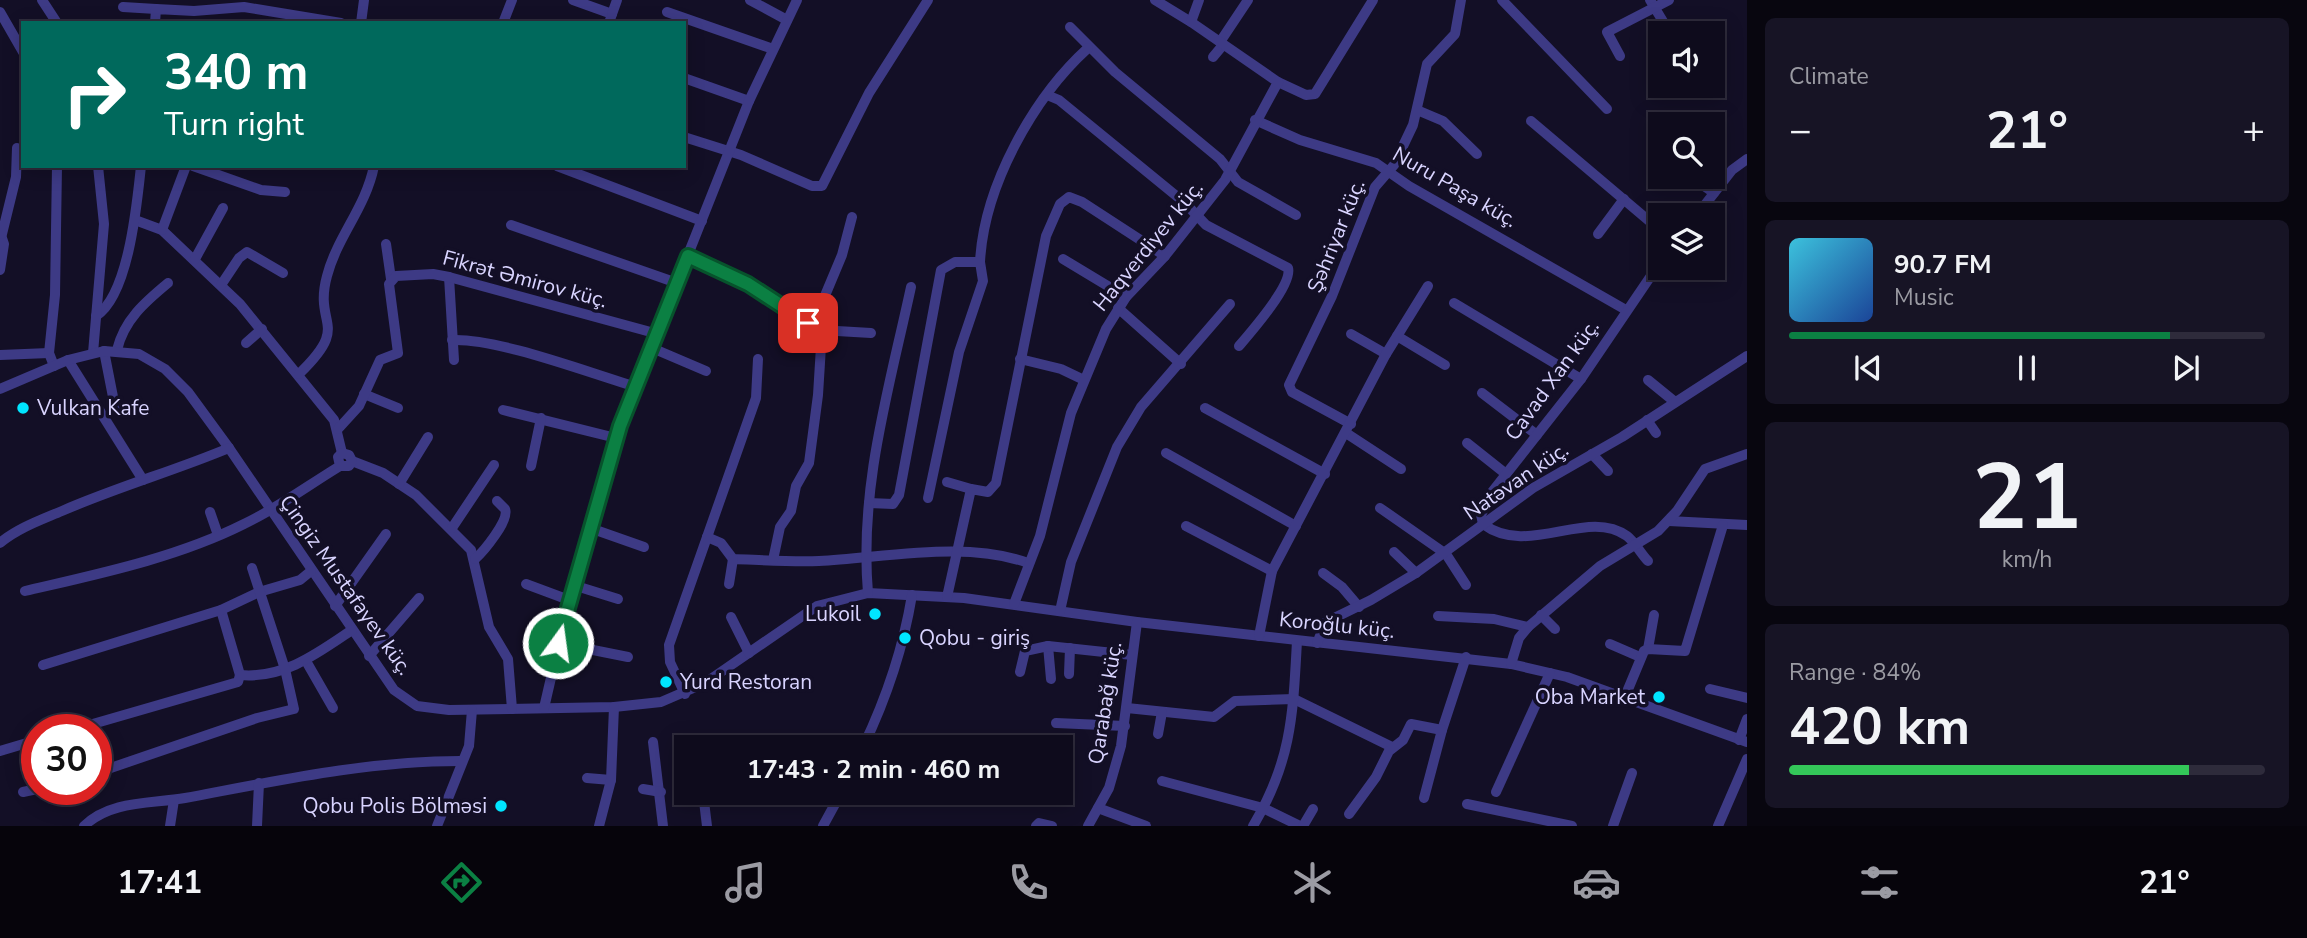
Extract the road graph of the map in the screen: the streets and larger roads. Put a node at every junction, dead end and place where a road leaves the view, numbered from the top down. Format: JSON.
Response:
{"nodes":[{"id":1,"x":42,"y":0,"type":"edge"},
{"id":2,"x":365,"y":0,"type":"edge"},
{"id":3,"x":512,"y":0,"type":"edge"},
{"id":4,"x":573,"y":0,"type":"edge"},
{"id":5,"x":617,"y":0,"type":"edge"},
{"id":6,"x":750,"y":0,"type":"edge"},
{"id":7,"x":797,"y":0,"type":"edge"},
{"id":8,"x":928,"y":0,"type":"edge"},
{"id":9,"x":1155,"y":0,"type":"edge"},
{"id":10,"x":1199,"y":0,"type":"edge"},
{"id":11,"x":1248,"y":0,"type":"edge"},
{"id":12,"x":1373,"y":0,"type":"edge"},
{"id":13,"x":1461,"y":0,"type":"edge"},
{"id":14,"x":1502,"y":0,"type":"edge"},
{"id":15,"x":1669,"y":0,"type":"edge"},
{"id":16,"x":1652,"y":4,"type":"edge"},
{"id":17,"x":123,"y":7,"type":"dead end"},
{"id":18,"x":156,"y":9,"type":"junction"},
{"id":19,"x":0,"y":12,"type":"edge"},
{"id":20,"x":667,"y":12,"type":"dead end"},
{"id":21,"x":611,"y":18,"type":"edge"},
{"id":22,"x":787,"y":20,"type":"junction"},
{"id":23,"x":56,"y":21,"type":"edge"},
{"id":24,"x":155,"y":21,"type":"edge"},
{"id":25,"x":329,"y":21,"type":"edge"},
{"id":26,"x":361,"y":21,"type":"edge"},
{"id":27,"x":504,"y":21,"type":"edge"},
{"id":28,"x":1663,"y":21,"type":"edge"},
{"id":29,"x":1191,"y":22,"type":"junction"},
{"id":30,"x":1070,"y":27,"type":"dead end"},
{"id":31,"x":1222,"y":43,"type":"junction"},
{"id":32,"x":1088,"y":48,"type":"junction"},
{"id":33,"x":21,"y":49,"type":"edge"},
{"id":34,"x":774,"y":49,"type":"junction"},
{"id":35,"x":1620,"y":56,"type":"dead end"},
{"id":36,"x":1213,"y":57,"type":"dead end"},
{"id":37,"x":686,"y":79,"type":"edge"},
{"id":38,"x":1278,"y":82,"type":"junction"},
{"id":39,"x":1047,"y":95,"type":"junction"},
{"id":40,"x":750,"y":101,"type":"junction"},
{"id":41,"x":1607,"y":109,"type":"dead end"},
{"id":42,"x":1417,"y":110,"type":"junction"},
{"id":43,"x":1255,"y":120,"type":"junction"},
{"id":44,"x":1531,"y":121,"type":"dead end"},
{"id":45,"x":686,"y":138,"type":"edge"},
{"id":46,"x":17,"y":148,"type":"dead end"},
{"id":47,"x":731,"y":151,"type":"junction"},
{"id":48,"x":1476,"y":154,"type":"dead end"},
{"id":49,"x":1747,"y":159,"type":"edge"},
{"id":50,"x":57,"y":168,"type":"edge"},
{"id":51,"x":98,"y":168,"type":"edge"},
{"id":52,"x":141,"y":168,"type":"edge"},
{"id":53,"x":185,"y":168,"type":"edge"},
{"id":54,"x":204,"y":168,"type":"edge"},
{"id":55,"x":374,"y":168,"type":"edge"},
{"id":56,"x":562,"y":168,"type":"edge"},
{"id":57,"x":1388,"y":171,"type":"junction"},
{"id":58,"x":227,"y":172,"type":"edge"},
{"id":59,"x":1230,"y":172,"type":"junction"},
{"id":60,"x":1708,"y":189,"type":"edge"},
{"id":61,"x":285,"y":192,"type":"dead end"},
{"id":62,"x":1714,"y":193,"type":"junction"},
{"id":63,"x":1623,"y":199,"type":"junction"},
{"id":64,"x":1706,"y":203,"type":"edge"},
{"id":65,"x":223,"y":208,"type":"dead end"},
{"id":66,"x":1196,"y":215,"type":"junction"},
{"id":67,"x":1296,"y":215,"type":"dead end"},
{"id":68,"x":852,"y":217,"type":"dead end"},
{"id":69,"x":135,"y":220,"type":"junction"},
{"id":70,"x":1648,"y":220,"type":"edge"},
{"id":71,"x":702,"y":221,"type":"junction"},
{"id":72,"x":511,"y":225,"type":"dead end"},
{"id":73,"x":162,"y":230,"type":"junction"},
{"id":74,"x":1,"y":233,"type":"edge"},
{"id":75,"x":1598,"y":234,"type":"dead end"},
{"id":76,"x":386,"y":244,"type":"dead end"},
{"id":77,"x":688,"y":256,"type":"junction"},
{"id":78,"x":1165,"y":256,"type":"junction"},
{"id":79,"x":195,"y":259,"type":"junction"},
{"id":80,"x":1063,"y":259,"type":"dead end"},
{"id":81,"x":980,"y":261,"type":"junction"},
{"id":82,"x":0,"y":270,"type":"edge"},
{"id":83,"x":283,"y":273,"type":"dead end"},
{"id":84,"x":449,"y":277,"type":"junction"},
{"id":85,"x":391,"y":279,"type":"junction"},
{"id":86,"x":1648,"y":279,"type":"edge"},
{"id":87,"x":168,"y":283,"type":"dead end"},
{"id":88,"x":677,"y":283,"type":"junction"},
{"id":89,"x":221,"y":285,"type":"junction"},
{"id":90,"x":1428,"y":286,"type":"dead end"},
{"id":91,"x":911,"y":287,"type":"dead end"},
{"id":92,"x":1126,"y":297,"type":"junction"},
{"id":93,"x":1454,"y":303,"type":"dead end"},
{"id":94,"x":1230,"y":304,"type":"dead end"},
{"id":95,"x":1118,"y":308,"type":"junction"},
{"id":96,"x":1626,"y":310,"type":"junction"},
{"id":97,"x":96,"y":316,"type":"junction"},
{"id":98,"x":262,"y":329,"type":"junction"},
{"id":99,"x":820,"y":330,"type":"junction"},
{"id":100,"x":871,"y":333,"type":"dead end"},
{"id":101,"x":658,"y":334,"type":"junction"},
{"id":102,"x":1351,"y":334,"type":"dead end"},
{"id":103,"x":1396,"y":336,"type":"junction"},
{"id":104,"x":452,"y":340,"type":"junction"},
{"id":105,"x":246,"y":343,"type":"dead end"},
{"id":106,"x":1240,"y":346,"type":"dead end"},
{"id":107,"x":652,"y":348,"type":"junction"},
{"id":108,"x":117,"y":350,"type":"junction"},
{"id":109,"x":98,"y":352,"type":"junction"},
{"id":110,"x":49,"y":353,"type":"junction"},
{"id":111,"x":1386,"y":354,"type":"junction"},
{"id":112,"x":0,"y":355,"type":"edge"},
{"id":113,"x":1747,"y":356,"type":"edge"},
{"id":114,"x":758,"y":359,"type":"dead end"},
{"id":115,"x":1020,"y":359,"type":"junction"},
{"id":116,"x":68,"y":360,"type":"junction"},
{"id":117,"x":454,"y":360,"type":"dead end"},
{"id":118,"x":1181,"y":364,"type":"junction"},
{"id":119,"x":1445,"y":365,"type":"dead end"},
{"id":120,"x":54,"y":366,"type":"junction"},
{"id":121,"x":706,"y":371,"type":"dead end"},
{"id":122,"x":299,"y":374,"type":"junction"},
{"id":123,"x":1581,"y":379,"type":"junction"},
{"id":124,"x":1084,"y":380,"type":"junction"},
{"id":125,"x":1648,"y":380,"type":"dead end"},
{"id":126,"x":637,"y":387,"type":"junction"},
{"id":127,"x":0,"y":389,"type":"edge"},
{"id":128,"x":1482,"y":393,"type":"dead end"},
{"id":129,"x":364,"y":394,"type":"junction"},
{"id":130,"x":1675,"y":402,"type":"junction"},
{"id":131,"x":115,"y":407,"type":"dead end"},
{"id":132,"x":398,"y":408,"type":"dead end"},
{"id":133,"x":1205,"y":408,"type":"dead end"},
{"id":134,"x":503,"y":410,"type":"dead end"},
{"id":135,"x":541,"y":418,"type":"junction"},
{"id":136,"x":1647,"y":421,"type":"junction"},
{"id":137,"x":1349,"y":428,"type":"junction"},
{"id":138,"x":338,"y":429,"type":"junction"},
{"id":139,"x":1656,"y":433,"type":"dead end"},
{"id":140,"x":1537,"y":435,"type":"junction"},
{"id":141,"x":428,"y":438,"type":"dead end"},
{"id":142,"x":616,"y":438,"type":"junction"},
{"id":143,"x":1467,"y":443,"type":"dead end"},
{"id":144,"x":229,"y":448,"type":"junction"},
{"id":145,"x":342,"y":453,"type":"junction"},
{"id":146,"x":1166,"y":453,"type":"dead end"},
{"id":147,"x":1592,"y":454,"type":"junction"},
{"id":148,"x":1747,"y":454,"type":"edge"},
{"id":149,"x":352,"y":461,"type":"junction"},
{"id":150,"x":494,"y":465,"type":"dead end"},
{"id":151,"x":340,"y":466,"type":"junction"},
{"id":152,"x":531,"y":466,"type":"dead end"},
{"id":153,"x":1401,"y":469,"type":"dead end"},
{"id":154,"x":1608,"y":471,"type":"dead end"},
{"id":155,"x":1325,"y":474,"type":"junction"},
{"id":156,"x":1506,"y":474,"type":"junction"},
{"id":157,"x":143,"y":480,"type":"junction"},
{"id":158,"x":947,"y":482,"type":"dead end"},
{"id":159,"x":399,"y":484,"type":"junction"},
{"id":160,"x":971,"y":489,"type":"junction"},
{"id":161,"x":928,"y":498,"type":"dead end"},
{"id":162,"x":497,"y":501,"type":"dead end"},
{"id":163,"x":869,"y":503,"type":"junction"},
{"id":164,"x":1380,"y":508,"type":"dead end"},
{"id":165,"x":271,"y":510,"type":"junction"},
{"id":166,"x":209,"y":512,"type":"dead end"},
{"id":167,"x":1669,"y":521,"type":"junction"},
{"id":168,"x":1483,"y":524,"type":"junction"},
{"id":169,"x":1723,"y":525,"type":"junction"},
{"id":170,"x":1747,"y":525,"type":"edge"},
{"id":171,"x":1186,"y":526,"type":"dead end"},
{"id":172,"x":1296,"y":526,"type":"junction"},
{"id":173,"x":452,"y":528,"type":"junction"},
{"id":174,"x":590,"y":528,"type":"junction"},
{"id":175,"x":386,"y":534,"type":"dead end"},
{"id":176,"x":218,"y":535,"type":"junction"},
{"id":177,"x":707,"y":537,"type":"junction"},
{"id":178,"x":0,"y":542,"type":"edge"},
{"id":179,"x":1634,"y":544,"type":"junction"},
{"id":180,"x":644,"y":547,"type":"dead end"},
{"id":181,"x":1394,"y":552,"type":"dead end"},
{"id":182,"x":959,"y":553,"type":"junction"},
{"id":183,"x":1446,"y":554,"type":"junction"},
{"id":184,"x":864,"y":556,"type":"junction"},
{"id":185,"x":475,"y":559,"type":"junction"},
{"id":186,"x":733,"y":559,"type":"junction"},
{"id":187,"x":773,"y":560,"type":"junction"},
{"id":188,"x":1648,"y":561,"type":"dead end"},
{"id":189,"x":1028,"y":563,"type":"junction"},
{"id":190,"x":252,"y":568,"type":"dead end"},
{"id":191,"x":311,"y":571,"type":"junction"},
{"id":192,"x":1272,"y":571,"type":"junction"},
{"id":193,"x":1323,"y":573,"type":"dead end"},
{"id":194,"x":1416,"y":573,"type":"junction"},
{"id":195,"x":526,"y":584,"type":"dead end"},
{"id":196,"x":729,"y":584,"type":"dead end"},
{"id":197,"x":573,"y":585,"type":"junction"},
{"id":198,"x":1466,"y":585,"type":"dead end"},
{"id":199,"x":24,"y":591,"type":"dead end"},
{"id":200,"x":259,"y":592,"type":"junction"},
{"id":201,"x":868,"y":593,"type":"junction"},
{"id":202,"x":912,"y":595,"type":"junction"},
{"id":203,"x":947,"y":597,"type":"junction"},
{"id":204,"x":419,"y":598,"type":"dead end"},
{"id":205,"x":618,"y":599,"type":"dead end"},
{"id":206,"x":569,"y":600,"type":"junction"},
{"id":207,"x":1014,"y":604,"type":"junction"},
{"id":208,"x":335,"y":606,"type":"junction"},
{"id":209,"x":1359,"y":607,"type":"junction"},
{"id":210,"x":221,"y":610,"type":"junction"},
{"id":211,"x":1060,"y":611,"type":"junction"},
{"id":212,"x":1541,"y":615,"type":"junction"},
{"id":213,"x":1654,"y":615,"type":"dead end"},
{"id":214,"x":1438,"y":616,"type":"dead end"},
{"id":215,"x":731,"y":617,"type":"dead end"},
{"id":216,"x":1137,"y":622,"type":"junction"},
{"id":217,"x":1528,"y":627,"type":"junction"},
{"id":218,"x":1555,"y":629,"type":"dead end"},
{"id":219,"x":352,"y":630,"type":"junction"},
{"id":220,"x":1259,"y":636,"type":"junction"},
{"id":221,"x":1297,"y":641,"type":"junction"},
{"id":222,"x":558,"y":643,"type":"junction"},
{"id":223,"x":1317,"y":643,"type":"junction"},
{"id":224,"x":1610,"y":644,"type":"dead end"},
{"id":225,"x":1048,"y":646,"type":"junction"},
{"id":226,"x":1070,"y":648,"type":"junction"},
{"id":227,"x":749,"y":653,"type":"junction"},
{"id":228,"x":1644,"y":653,"type":"junction"},
{"id":229,"x":1132,"y":654,"type":"junction"},
{"id":230,"x":369,"y":656,"type":"junction"},
{"id":231,"x":628,"y":657,"type":"dead end"},
{"id":232,"x":1466,"y":657,"type":"junction"},
{"id":233,"x":306,"y":660,"type":"junction"},
{"id":234,"x":1511,"y":664,"type":"junction"},
{"id":235,"x":43,"y":665,"type":"dead end"},
{"id":236,"x":285,"y":669,"type":"junction"},
{"id":237,"x":1020,"y":672,"type":"dead end"},
{"id":238,"x":1550,"y":673,"type":"junction"},
{"id":239,"x":1069,"y":674,"type":"dead end"},
{"id":240,"x":240,"y":675,"type":"junction"},
{"id":241,"x":1051,"y":679,"type":"dead end"},
{"id":242,"x":1710,"y":689,"type":"dead end"},
{"id":243,"x":685,"y":694,"type":"junction"},
{"id":244,"x":1747,"y":698,"type":"edge"},
{"id":245,"x":1293,"y":699,"type":"junction"},
{"id":246,"x":1625,"y":699,"type":"junction"},
{"id":247,"x":333,"y":708,"type":"dead end"},
{"id":248,"x":544,"y":708,"type":"junction"},
{"id":249,"x":614,"y":708,"type":"junction"},
{"id":250,"x":1127,"y":708,"type":"junction"},
{"id":251,"x":512,"y":709,"type":"junction"},
{"id":252,"x":472,"y":710,"type":"junction"},
{"id":253,"x":1162,"y":712,"type":"junction"},
{"id":254,"x":112,"y":718,"type":"edge"},
{"id":255,"x":1747,"y":719,"type":"edge"},
{"id":256,"x":1056,"y":723,"type":"dead end"},
{"id":257,"x":1125,"y":726,"type":"junction"},
{"id":258,"x":1442,"y":730,"type":"junction"},
{"id":259,"x":1158,"y":734,"type":"dead end"},
{"id":260,"x":872,"y":735,"type":"edge"},
{"id":261,"x":1743,"y":741,"type":"edge"},
{"id":262,"x":653,"y":742,"type":"dead end"},
{"id":263,"x":21,"y":745,"type":"edge"},
{"id":264,"x":1392,"y":747,"type":"junction"},
{"id":265,"x":0,"y":751,"type":"edge"},
{"id":266,"x":1747,"y":760,"type":"edge"},
{"id":267,"x":460,"y":761,"type":"junction"},
{"id":268,"x":112,"y":767,"type":"edge"},
{"id":269,"x":1632,"y":774,"type":"dead end"},
{"id":270,"x":587,"y":778,"type":"dead end"},
{"id":271,"x":611,"y":780,"type":"junction"},
{"id":272,"x":1162,"y":781,"type":"dead end"},
{"id":273,"x":258,"y":783,"type":"junction"},
{"id":274,"x":643,"y":789,"type":"dead end"},
{"id":275,"x":661,"y":792,"type":"junction"},
{"id":276,"x":1496,"y":792,"type":"dead end"},
{"id":277,"x":1424,"y":798,"type":"dead end"},
{"id":278,"x":174,"y":800,"type":"junction"},
{"id":279,"x":1467,"y":804,"type":"dead end"},
{"id":280,"x":704,"y":805,"type":"edge"},
{"id":281,"x":834,"y":805,"type":"edge"},
{"id":282,"x":1098,"y":808,"type":"junction"},
{"id":283,"x":1263,"y":808,"type":"junction"},
{"id":284,"x":1313,"y":808,"type":"dead end"},
{"id":285,"x":1149,"y":812,"type":"dead end"},
{"id":286,"x":1349,"y":814,"type":"dead end"},
{"id":287,"x":603,"y":825,"type":"edge"},
{"id":288,"x":1146,"y":825,"type":"edge"},
{"id":289,"x":84,"y":826,"type":"edge"},
{"id":290,"x":170,"y":826,"type":"edge"},
{"id":291,"x":257,"y":826,"type":"edge"},
{"id":292,"x":437,"y":826,"type":"edge"},
{"id":293,"x":663,"y":826,"type":"edge"},
{"id":294,"x":707,"y":826,"type":"edge"},
{"id":295,"x":823,"y":826,"type":"edge"},
{"id":296,"x":1036,"y":826,"type":"edge"},
{"id":297,"x":1052,"y":826,"type":"edge"},
{"id":298,"x":1088,"y":826,"type":"edge"},
{"id":299,"x":1253,"y":826,"type":"edge"},
{"id":300,"x":1302,"y":826,"type":"edge"},
{"id":301,"x":1572,"y":826,"type":"edge"},
{"id":302,"x":1614,"y":826,"type":"edge"},
{"id":303,"x":1718,"y":826,"type":"edge"}],
"edges":[{"from":1,"to":23,"type":"street"},
{"from":2,"to":26,"type":"street"},
{"from":3,"to":27,"type":"street"},
{"from":4,"to":21,"type":"street"},
{"from":5,"to":21,"type":"street"},
{"from":6,"to":22,"type":"street"},
{"from":7,"to":22,"type":"street"},
{"from":8,"to":47,"type":"street"},
{"from":9,"to":29,"type":"street"},
{"from":10,"to":29,"type":"street"},
{"from":11,"to":31,"type":"street"},
{"from":12,"to":38,"type":"street"},
{"from":13,"to":42,"type":"street","name":"Şəhriyar küç."},
{"from":14,"to":41,"type":"street"},
{"from":15,"to":16,"type":"street"},
{"from":16,"to":28,"type":"street"},
{"from":16,"to":35,"type":"street"},
{"from":17,"to":18,"type":"street"},
{"from":18,"to":24,"type":"street"},
{"from":18,"to":25,"type":"street"},
{"from":19,"to":33,"type":"street"},
{"from":20,"to":34,"type":"street"},
{"from":22,"to":34,"type":"street"},
{"from":29,"to":31,"type":"street"},
{"from":30,"to":32,"type":"street"},
{"from":31,"to":36,"type":"street"},
{"from":31,"to":38,"type":"street"},
{"from":32,"to":39,"type":"street"},
{"from":32,"to":59,"type":"street"},
{"from":34,"to":40,"type":"street"},
{"from":37,"to":40,"type":"street"},
{"from":38,"to":43,"type":"street","name":"Haqverdiyev küç."},
{"from":39,"to":66,"type":"street"},
{"from":39,"to":81,"type":"street"},
{"from":40,"to":47,"type":"street"},
{"from":42,"to":48,"type":"street"},
{"from":42,"to":57,"type":"street","name":"Şəhriyar küç."},
{"from":43,"to":57,"type":"street","name":"Nuru Paşa küç."},
{"from":43,"to":59,"type":"street","name":"Haqverdiyev küç."},
{"from":44,"to":63,"type":"street"},
{"from":45,"to":47,"type":"street"},
{"from":46,"to":74,"type":"street"},
{"from":47,"to":71,"type":"street"},
{"from":49,"to":62,"type":"street"},
{"from":50,"to":110,"type":"street"},
{"from":51,"to":97,"type":"street"},
{"from":52,"to":69,"type":"street"},
{"from":53,"to":73,"type":"street"},
{"from":54,"to":58,"type":"street"},
{"from":55,"to":122,"type":"street"},
{"from":56,"to":71,"type":"street"},
{"from":57,"to":96,"type":"street","name":"Nuru Paşa küç."},
{"from":57,"to":137,"type":"street","name":"Şəhriyar küç."},
{"from":58,"to":61,"type":"street"},
{"from":59,"to":66,"type":"street","name":"Haqverdiyev küç."},
{"from":59,"to":67,"type":"street"},
{"from":60,"to":62,"type":"street"},
{"from":62,"to":64,"type":"street"},
{"from":63,"to":70,"type":"street"},
{"from":63,"to":75,"type":"street"},
{"from":65,"to":79,"type":"street"},
{"from":66,"to":78,"type":"street","name":"Haqverdiyev küç."},
{"from":66,"to":106,"type":"street"},
{"from":68,"to":99,"type":"street"},
{"from":69,"to":73,"type":"street"},
{"from":69,"to":97,"type":"street"},
{"from":71,"to":77,"type":"street"},
{"from":72,"to":88,"type":"street"},
{"from":73,"to":79,"type":"street"},
{"from":74,"to":82,"type":"street"},
{"from":76,"to":85,"type":"street"},
{"from":77,"to":88,"type":"street"},
{"from":77,"to":99,"type":"street"},
{"from":78,"to":92,"type":"street","name":"Haqverdiyev küç."},
{"from":78,"to":115,"type":"street"},
{"from":79,"to":89,"type":"street"},
{"from":80,"to":92,"type":"street"},
{"from":81,"to":161,"type":"street"},
{"from":81,"to":163,"type":"street"},
{"from":83,"to":89,"type":"street"},
{"from":84,"to":85,"type":"street","name":"Fikrət Əmirov küç."},
{"from":84,"to":101,"type":"street","name":"Fikrət Əmirov küç."},
{"from":84,"to":104,"type":"street"},
{"from":85,"to":129,"type":"street"},
{"from":86,"to":96,"type":"street","name":"Cavad Xan küç."},
{"from":87,"to":108,"type":"street"},
{"from":88,"to":101,"type":"street"},
{"from":89,"to":98,"type":"street"},
{"from":90,"to":103,"type":"street"},
{"from":91,"to":163,"type":"street"},
{"from":92,"to":95,"type":"street","name":"Haqverdiyev küç."},
{"from":93,"to":123,"type":"street"},
{"from":94,"to":118,"type":"street"},
{"from":95,"to":118,"type":"street"},
{"from":95,"to":124,"type":"street","name":"Haqverdiyev küç."},
{"from":96,"to":123,"type":"street","name":"Cavad Xan küç."},
{"from":97,"to":109,"type":"street"},
{"from":98,"to":105,"type":"street"},
{"from":98,"to":122,"type":"street"},
{"from":99,"to":100,"type":"street"},
{"from":99,"to":187,"type":"street"},
{"from":101,"to":107,"type":"street"},
{"from":102,"to":111,"type":"street"},
{"from":103,"to":111,"type":"street"},
{"from":103,"to":119,"type":"street"},
{"from":104,"to":117,"type":"street"},
{"from":104,"to":126,"type":"street"},
{"from":107,"to":121,"type":"street"},
{"from":107,"to":126,"type":"street"},
{"from":108,"to":109,"type":"street","name":"Çingiz Mustafayev küç."},
{"from":108,"to":144,"type":"street","name":"Çingiz Mustafayev küç."},
{"from":109,"to":116,"type":"street","name":"Çingiz Mustafayev küç."},
{"from":109,"to":131,"type":"street"},
{"from":110,"to":112,"type":"street"},
{"from":110,"to":120,"type":"street"},
{"from":111,"to":137,"type":"street"},
{"from":113,"to":130,"type":"street","name":"Natəvan küç."},
{"from":114,"to":177,"type":"street"},
{"from":115,"to":124,"type":"street"},
{"from":115,"to":160,"type":"street"},
{"from":116,"to":120,"type":"street","name":"Çingiz Mustafayev küç."},
{"from":116,"to":157,"type":"street"},
{"from":118,"to":211,"type":"street"},
{"from":120,"to":127,"type":"street","name":"Çingiz Mustafayev küç."},
{"from":122,"to":138,"type":"street"},
{"from":123,"to":140,"type":"street","name":"Cavad Xan küç."},
{"from":124,"to":189,"type":"street","name":"Haqverdiyev küç."},
{"from":125,"to":130,"type":"street"},
{"from":126,"to":142,"type":"street"},
{"from":128,"to":140,"type":"street"},
{"from":129,"to":132,"type":"street"},
{"from":129,"to":138,"type":"street"},
{"from":130,"to":136,"type":"street","name":"Natəvan küç."},
{"from":133,"to":155,"type":"street"},
{"from":134,"to":135,"type":"street"},
{"from":135,"to":142,"type":"street"},
{"from":135,"to":152,"type":"street"},
{"from":136,"to":139,"type":"street"},
{"from":136,"to":147,"type":"street","name":"Natəvan küç."},
{"from":137,"to":153,"type":"street"},
{"from":137,"to":155,"type":"street"},
{"from":138,"to":145,"type":"street"},
{"from":140,"to":156,"type":"street","name":"Cavad Xan küç."},
{"from":141,"to":159,"type":"street"},
{"from":142,"to":174,"type":"street"},
{"from":143,"to":156,"type":"street"},
{"from":144,"to":157,"type":"street"},
{"from":144,"to":165,"type":"street","name":"Çingiz Mustafayev küç."},
{"from":145,"to":149,"type":"street"},
{"from":145,"to":151,"type":"street"},
{"from":146,"to":172,"type":"street"},
{"from":147,"to":154,"type":"street"},
{"from":147,"to":168,"type":"street","name":"Natəvan küç."},
{"from":148,"to":167,"type":"street"},
{"from":149,"to":151,"type":"street"},
{"from":149,"to":159,"type":"street"},
{"from":150,"to":173,"type":"street"},
{"from":151,"to":165,"type":"street"},
{"from":155,"to":172,"type":"street"},
{"from":156,"to":168,"type":"street","name":"Cavad Xan küç."},
{"from":157,"to":178,"type":"street"},
{"from":158,"to":160,"type":"street"},
{"from":159,"to":173,"type":"street"},
{"from":160,"to":182,"type":"street"},
{"from":162,"to":185,"type":"street"},
{"from":163,"to":184,"type":"street"},
{"from":164,"to":183,"type":"street"},
{"from":165,"to":176,"type":"street"},
{"from":165,"to":191,"type":"street","name":"Çingiz Mustafayev küç."},
{"from":166,"to":176,"type":"street"},
{"from":167,"to":169,"type":"street"},
{"from":167,"to":179,"type":"street"},
{"from":168,"to":179,"type":"street"},
{"from":168,"to":183,"type":"street","name":"Natəvan küç."},
{"from":169,"to":170,"type":"street"},
{"from":169,"to":228,"type":"street"},
{"from":171,"to":192,"type":"street"},
{"from":172,"to":192,"type":"street"},
{"from":173,"to":185,"type":"street"},
{"from":174,"to":180,"type":"street"},
{"from":174,"to":197,"type":"street"},
{"from":175,"to":208,"type":"street"},
{"from":176,"to":199,"type":"street"},
{"from":177,"to":186,"type":"street"},
{"from":177,"to":243,"type":"street"},
{"from":179,"to":188,"type":"street"},
{"from":179,"to":212,"type":"street"},
{"from":181,"to":194,"type":"street"},
{"from":182,"to":184,"type":"street"},
{"from":182,"to":189,"type":"street"},
{"from":182,"to":203,"type":"street"},
{"from":183,"to":194,"type":"street","name":"Natəvan küç."},
{"from":183,"to":198,"type":"street"},
{"from":184,"to":187,"type":"street"},
{"from":184,"to":201,"type":"street"},
{"from":185,"to":251,"type":"street"},
{"from":186,"to":187,"type":"street"},
{"from":186,"to":196,"type":"street"},
{"from":189,"to":207,"type":"street","name":"Haqverdiyev küç."},
{"from":190,"to":200,"type":"street"},
{"from":191,"to":200,"type":"street"},
{"from":191,"to":208,"type":"street","name":"Çingiz Mustafayev küç."},
{"from":192,"to":220,"type":"street"},
{"from":193,"to":209,"type":"street"},
{"from":194,"to":209,"type":"street","name":"Natəvan küç."},
{"from":195,"to":206,"type":"street"},
{"from":197,"to":205,"type":"street"},
{"from":197,"to":206,"type":"street"},
{"from":200,"to":210,"type":"street"},
{"from":200,"to":236,"type":"street"},
{"from":201,"to":202,"type":"street","name":"Çingiz Mustafayev küç."},
{"from":201,"to":227,"type":"street","name":"Çingiz Mustafayev küç."},
{"from":202,"to":203,"type":"street","name":"Koroğlu küç."},
{"from":202,"to":260,"type":"street"},
{"from":203,"to":207,"type":"street","name":"Koroğlu küç."},
{"from":204,"to":230,"type":"street"},
{"from":206,"to":222,"type":"street"},
{"from":207,"to":211,"type":"street","name":"Koroğlu küç."},
{"from":208,"to":219,"type":"street","name":"Çingiz Mustafayev küç."},
{"from":209,"to":223,"type":"street","name":"Natəvan küç."},
{"from":210,"to":235,"type":"street"},
{"from":210,"to":240,"type":"street"},
{"from":211,"to":216,"type":"street","name":"Koroğlu küç."},
{"from":212,"to":217,"type":"street"},
{"from":212,"to":218,"type":"street"},
{"from":213,"to":228,"type":"street"},
{"from":214,"to":217,"type":"street"},
{"from":215,"to":227,"type":"street"},
{"from":216,"to":220,"type":"street","name":"Koroğlu küç."},
{"from":216,"to":229,"type":"street","name":"Qarabağ küç."},
{"from":217,"to":234,"type":"street"},
{"from":219,"to":230,"type":"street","name":"Çingiz Mustafayev küç."},
{"from":219,"to":233,"type":"street"},
{"from":220,"to":221,"type":"street","name":"Koroğlu küç."},
{"from":221,"to":223,"type":"street","name":"Koroğlu küç."},
{"from":221,"to":245,"type":"street"},
{"from":222,"to":231,"type":"street"},
{"from":222,"to":248,"type":"street"},
{"from":223,"to":232,"type":"street","name":"Koroğlu küç."},
{"from":224,"to":228,"type":"street"},
{"from":225,"to":226,"type":"street"},
{"from":225,"to":237,"type":"street"},
{"from":225,"to":241,"type":"street"},
{"from":226,"to":229,"type":"street"},
{"from":226,"to":239,"type":"street"},
{"from":227,"to":243,"type":"street","name":"Çingiz Mustafayev küç."},
{"from":228,"to":246,"type":"street"},
{"from":229,"to":250,"type":"street","name":"Qarabağ küç."},
{"from":230,"to":252,"type":"street","name":"Çingiz Mustafayev küç."},
{"from":232,"to":234,"type":"street","name":"Koroğlu küç."},
{"from":232,"to":258,"type":"street"},
{"from":233,"to":236,"type":"street"},
{"from":233,"to":247,"type":"street"},
{"from":234,"to":238,"type":"street","name":"Koroğlu küç."},
{"from":236,"to":240,"type":"street"},
{"from":236,"to":268,"type":"street"},
{"from":238,"to":246,"type":"street","name":"Koroğlu küç."},
{"from":238,"to":276,"type":"street"},
{"from":240,"to":254,"type":"street"},
{"from":242,"to":244,"type":"street"},
{"from":243,"to":249,"type":"street","name":"Çingiz Mustafayev küç."},
{"from":245,"to":253,"type":"street"},
{"from":245,"to":264,"type":"street"},
{"from":245,"to":283,"type":"street"},
{"from":246,"to":261,"type":"street","name":"Koroğlu küç."},
{"from":248,"to":249,"type":"street","name":"Çingiz Mustafayev küç."},
{"from":248,"to":251,"type":"street","name":"Çingiz Mustafayev küç."},
{"from":249,"to":271,"type":"street"},
{"from":250,"to":253,"type":"street"},
{"from":250,"to":257,"type":"street","name":"Qarabağ küç."},
{"from":251,"to":252,"type":"street","name":"Çingiz Mustafayev küç."},
{"from":252,"to":267,"type":"street"},
{"from":253,"to":259,"type":"street"},
{"from":255,"to":261,"type":"street"},
{"from":256,"to":257,"type":"street"},
{"from":257,"to":282,"type":"street","name":"Qarabağ küç."},
{"from":258,"to":264,"type":"street"},
{"from":258,"to":277,"type":"street"},
{"from":262,"to":275,"type":"street"},
{"from":263,"to":265,"type":"street"},
{"from":264,"to":286,"type":"street"},
{"from":266,"to":303,"type":"street"},
{"from":267,"to":273,"type":"street"},
{"from":267,"to":292,"type":"street"},
{"from":269,"to":302,"type":"street"},
{"from":270,"to":271,"type":"street"},
{"from":271,"to":287,"type":"street"},
{"from":272,"to":283,"type":"street"},
{"from":273,"to":278,"type":"street"},
{"from":273,"to":291,"type":"street"},
{"from":274,"to":275,"type":"street"},
{"from":275,"to":293,"type":"street"},
{"from":278,"to":289,"type":"street"},
{"from":278,"to":290,"type":"street"},
{"from":279,"to":301,"type":"street"},
{"from":280,"to":294,"type":"street"},
{"from":281,"to":295,"type":"street"},
{"from":282,"to":288,"type":"street"},
{"from":282,"to":298,"type":"street","name":"Qarabağ küç."},
{"from":283,"to":299,"type":"street"},
{"from":283,"to":300,"type":"street"},
{"from":284,"to":300,"type":"street"},
{"from":285,"to":288,"type":"street"},
{"from":296,"to":297,"type":"street"}]}
